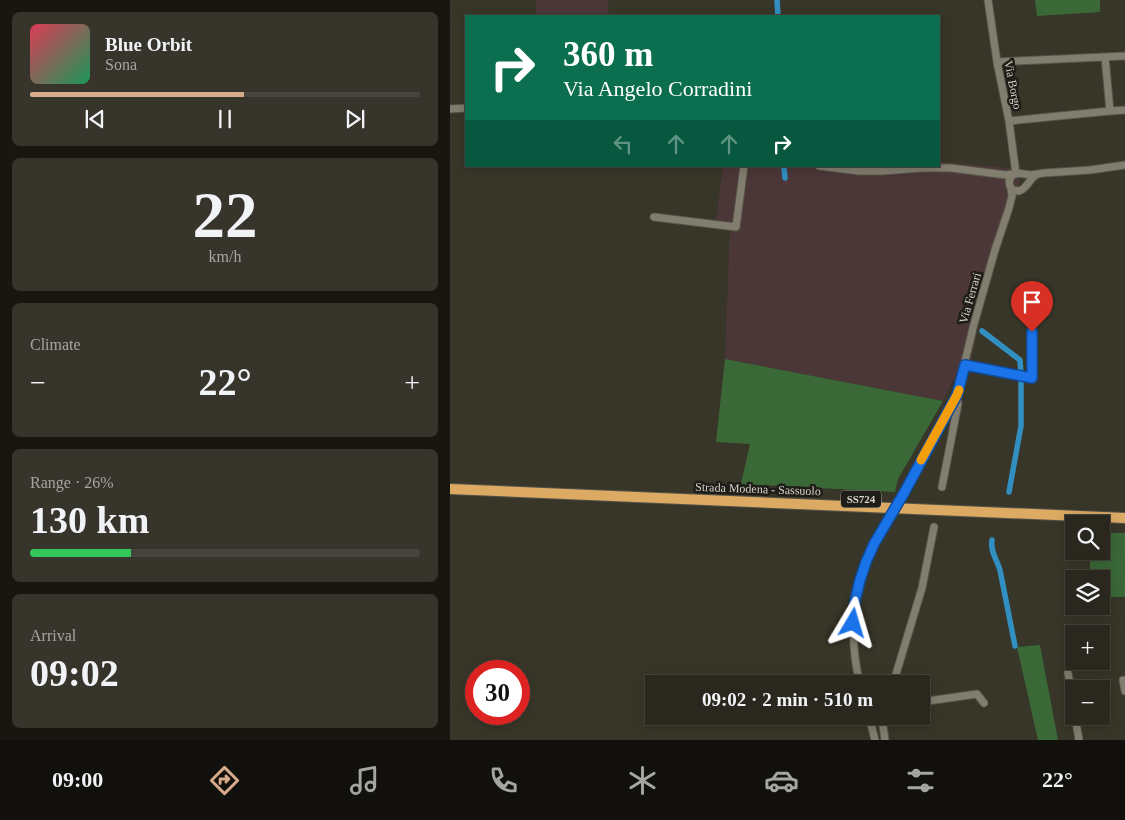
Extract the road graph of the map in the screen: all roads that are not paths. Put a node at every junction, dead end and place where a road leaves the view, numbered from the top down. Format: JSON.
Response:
{"nodes":[{"id":1,"x":988,"y":0,"type":"edge"},
{"id":2,"x":1125,"y":56,"type":"edge"},
{"id":3,"x":1105,"y":57,"type":"junction"},
{"id":4,"x":997,"y":62,"type":"junction"},
{"id":5,"x":465,"y":108,"type":"edge"},
{"id":6,"x":450,"y":109,"type":"edge"},
{"id":7,"x":1125,"y":110,"type":"edge"},
{"id":8,"x":1110,"y":111,"type":"junction"},
{"id":9,"x":1009,"y":121,"type":"junction"},
{"id":10,"x":1125,"y":165,"type":"edge"},
{"id":11,"x":744,"y":167,"type":"edge"},
{"id":12,"x":827,"y":167,"type":"edge"},
{"id":13,"x":994,"y":174,"type":"junction"},
{"id":14,"x":1017,"y":174,"type":"junction"},
{"id":15,"x":1037,"y":174,"type":"junction"},
{"id":16,"x":1010,"y":186,"type":"junction"},
{"id":17,"x":1024,"y":188,"type":"junction"},
{"id":18,"x":1009,"y":208,"type":"junction"},
{"id":19,"x":654,"y":217,"type":"dead end"},
{"id":20,"x":1032,"y":332,"type":"dead end"},
{"id":21,"x":965,"y":365,"type":"junction"},
{"id":22,"x":957,"y":395,"type":"junction"},
{"id":23,"x":450,"y":482,"type":"edge"},
{"id":24,"x":942,"y":487,"type":"dead end"},
{"id":25,"x":450,"y":489,"type":"edge"},
{"id":26,"x":1125,"y":511,"type":"edge"},
{"id":27,"x":1125,"y":518,"type":"edge"},
{"id":28,"x":934,"y":527,"type":"dead end"},
{"id":29,"x":1068,"y":673,"type":"dead end"},
{"id":30,"x":858,"y":675,"type":"edge"},
{"id":31,"x":896,"y":675,"type":"edge"},
{"id":32,"x":1069,"y":680,"type":"edge"},
{"id":33,"x":1123,"y":680,"type":"dead end"},
{"id":34,"x":1125,"y":692,"type":"edge"},
{"id":35,"x":930,"y":701,"type":"edge"},
{"id":36,"x":984,"y":703,"type":"dead end"},
{"id":37,"x":871,"y":725,"type":"edge"},
{"id":38,"x":1076,"y":725,"type":"edge"},
{"id":39,"x":883,"y":726,"type":"joint"},
{"id":40,"x":872,"y":730,"type":"junction"},
{"id":41,"x":875,"y":740,"type":"edge"},
{"id":42,"x":885,"y":740,"type":"edge"},
{"id":43,"x":1079,"y":740,"type":"edge"}],
"edges":[{"from":1,"to":4,"type":"street","name":"Via Borgo"},
{"from":2,"to":3,"type":"street"},
{"from":3,"to":4,"type":"street"},
{"from":3,"to":8,"type":"street"},
{"from":4,"to":9,"type":"street","name":"Via Borgo"},
{"from":5,"to":6,"type":"street"},
{"from":7,"to":8,"type":"street"},
{"from":8,"to":9,"type":"street"},
{"from":9,"to":14,"type":"street","name":"Via Borgo"},
{"from":10,"to":15,"type":"street"},
{"from":11,"to":19,"type":"street"},
{"from":12,"to":13,"type":"street"},
{"from":13,"to":14,"type":"street"},
{"from":13,"to":16,"type":"street"},
{"from":14,"to":15,"type":"street"},
{"from":14,"to":16,"type":"street"},
{"from":14,"to":17,"type":"street"},
{"from":15,"to":17,"type":"street","name":"Via Ferrari"},
{"from":16,"to":17,"type":"street"},
{"from":16,"to":18,"type":"street","name":"Via Ferrari"},
{"from":17,"to":18,"type":"street","name":"Via Ferrari"},
{"from":18,"to":21,"type":"street","name":"Via Ferrari"},
{"from":20,"to":21,"type":"street"},
{"from":21,"to":22,"type":"street","name":"Via Ferrari"},
{"from":22,"to":24,"type":"street","name":"Via Ferrari"},
{"from":22,"to":30,"type":"street","name":"Via Ferrari","bridge":true},
{"from":23,"to":26,"type":"highway","name":"Strada Modena - Sassuolo","number":"SS724"},
{"from":25,"to":27,"type":"highway","name":"Strada Modena - Sassuolo"},
{"from":28,"to":31,"type":"street"},
{"from":29,"to":32,"type":"street"},
{"from":33,"to":34,"type":"street"},
{"from":35,"to":36,"type":"street"},
{"from":37,"to":40,"type":"street"},
{"from":38,"to":43,"type":"street"},
{"from":39,"to":40,"type":"street"},
{"from":39,"to":42,"type":"street"},
{"from":40,"to":41,"type":"street"}]}
